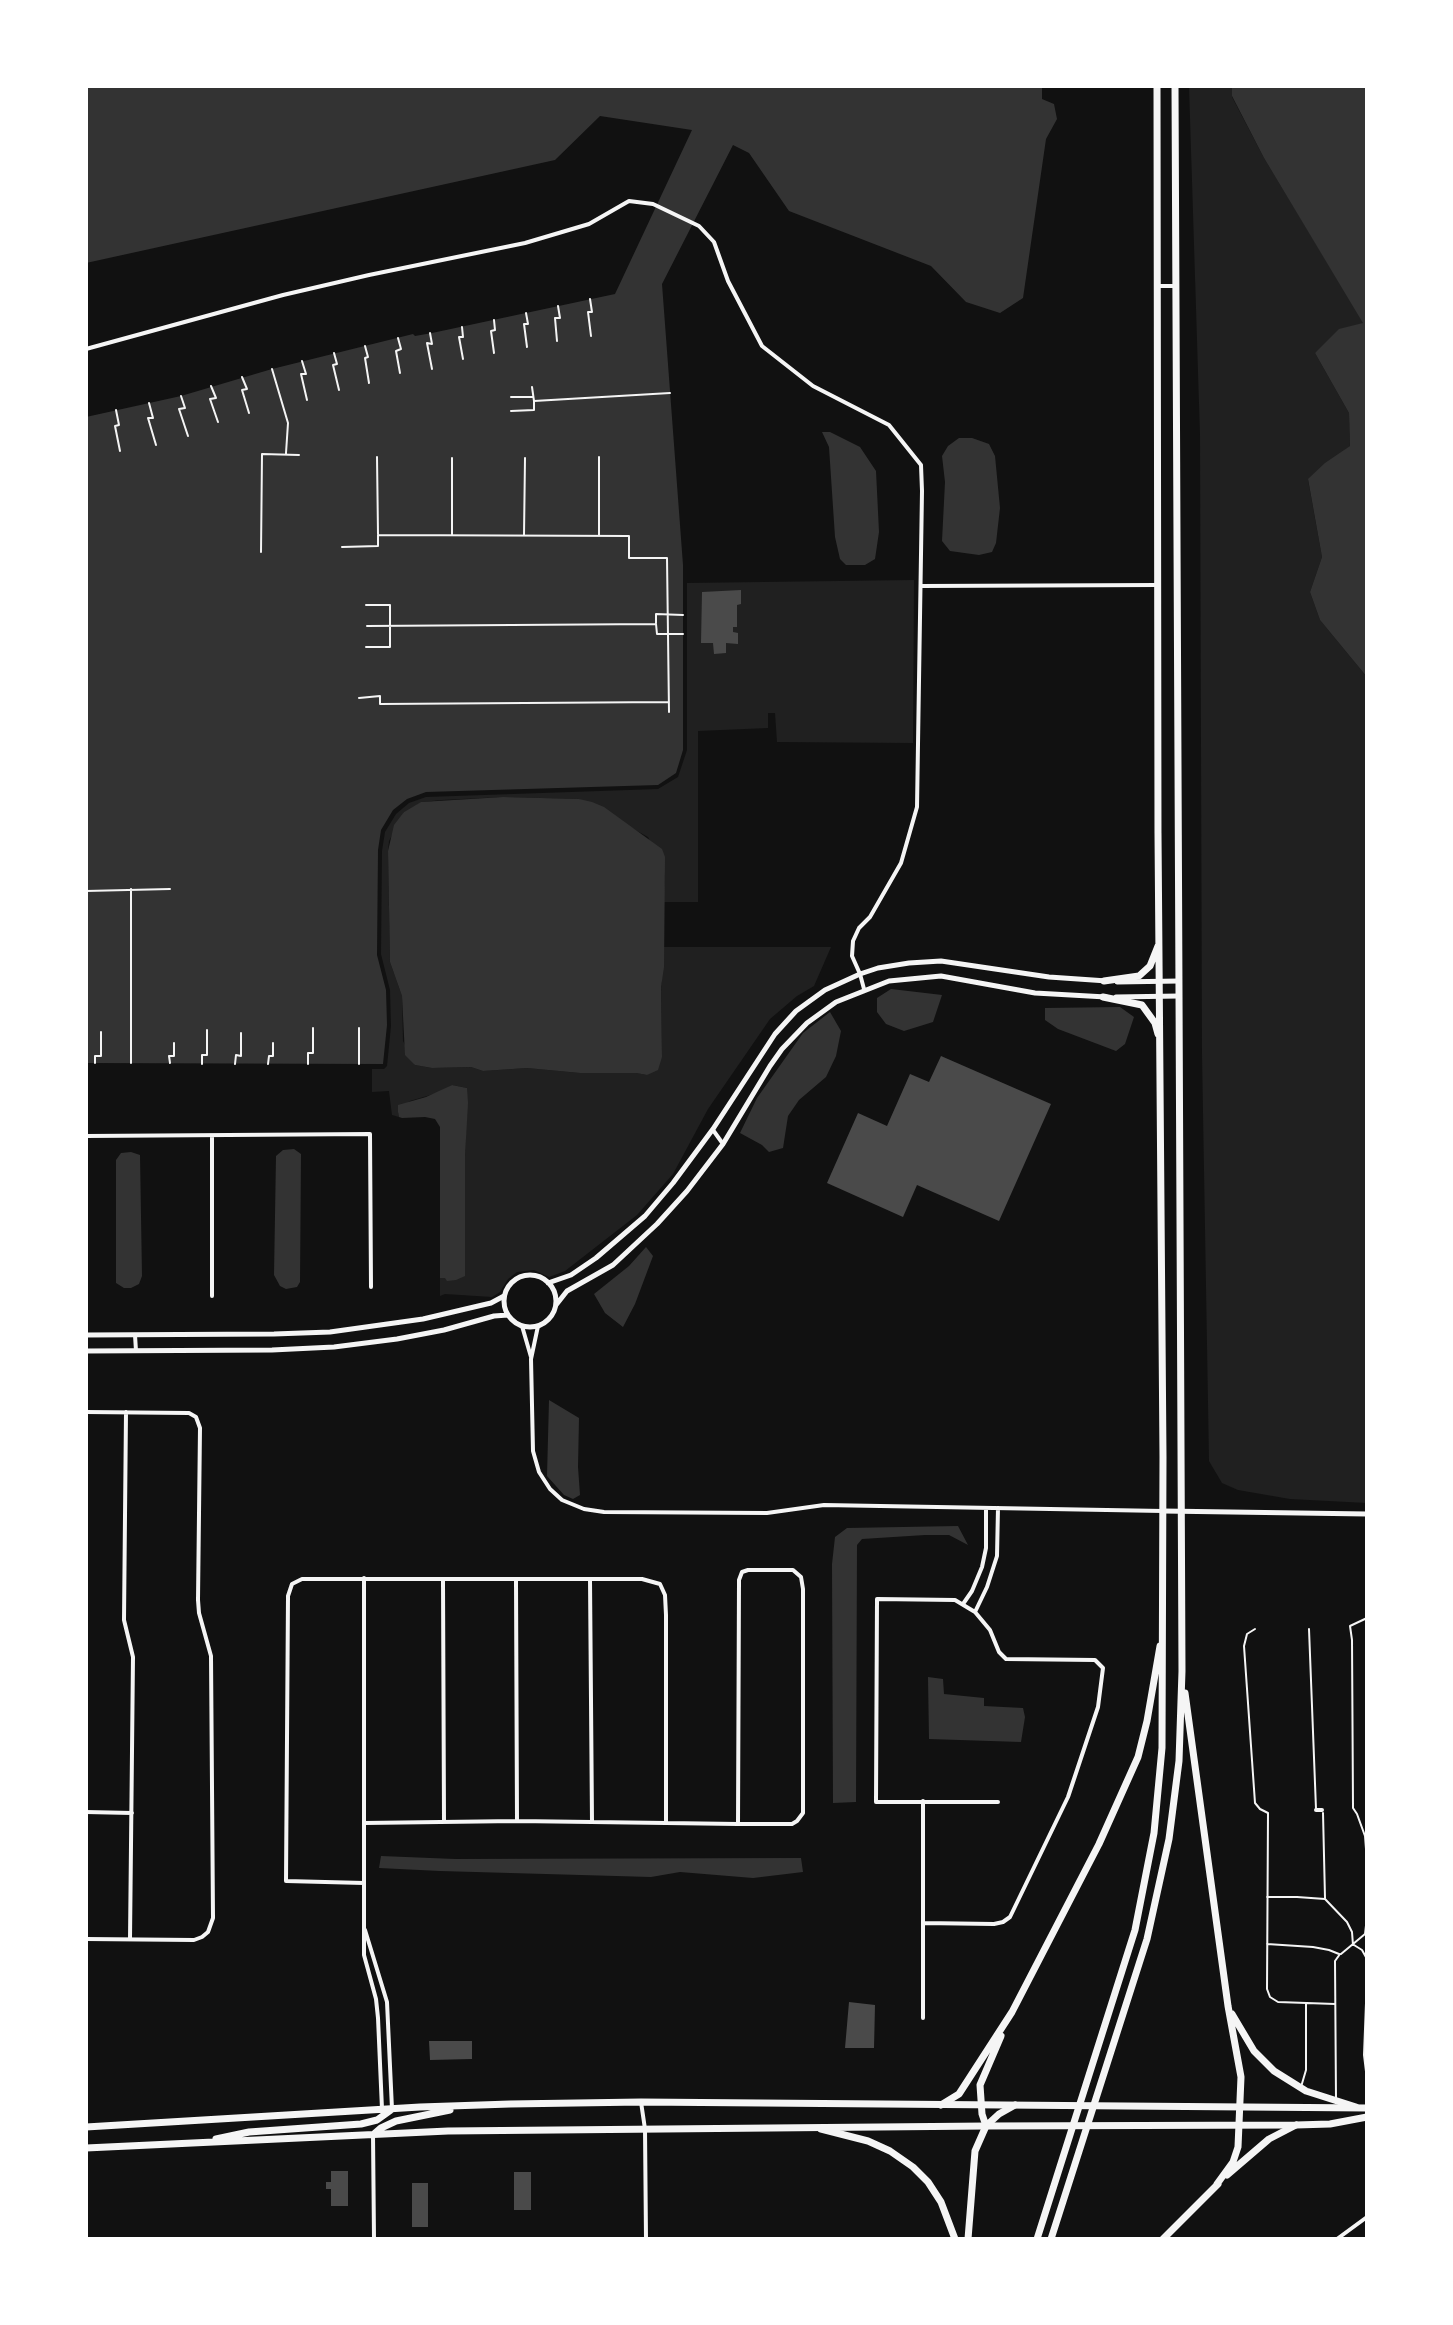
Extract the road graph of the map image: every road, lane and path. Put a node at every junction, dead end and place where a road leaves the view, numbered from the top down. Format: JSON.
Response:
{"nodes":[{"id":1,"x":1157,"y":86,"type":"edge"},
{"id":2,"x":1175,"y":86,"type":"edge"},
{"id":3,"x":1158,"y":286,"type":"junction"},
{"id":4,"x":1177,"y":286,"type":"junction"},
{"id":5,"x":590,"y":299,"type":"dead end"},
{"id":6,"x":558,"y":306,"type":"dead end"},
{"id":7,"x":526,"y":313,"type":"dead end"},
{"id":8,"x":494,"y":320,"type":"dead end"},
{"id":9,"x":462,"y":327,"type":"dead end"},
{"id":10,"x":430,"y":333,"type":"dead end"},
{"id":11,"x":591,"y":336,"type":"dead end"},
{"id":12,"x":398,"y":338,"type":"dead end"},
{"id":13,"x":557,"y":341,"type":"dead end"},
{"id":14,"x":365,"y":346,"type":"dead end"},
{"id":15,"x":527,"y":347,"type":"dead end"},
{"id":16,"x":86,"y":349,"type":"edge"},
{"id":17,"x":334,"y":353,"type":"dead end"},
{"id":18,"x":494,"y":353,"type":"dead end"},
{"id":19,"x":463,"y":359,"type":"dead end"},
{"id":20,"x":302,"y":361,"type":"dead end"},
{"id":21,"x":272,"y":369,"type":"dead end"},
{"id":22,"x":432,"y":369,"type":"dead end"},
{"id":23,"x":400,"y":373,"type":"dead end"},
{"id":24,"x":242,"y":377,"type":"dead end"},
{"id":25,"x":369,"y":383,"type":"dead end"},
{"id":26,"x":211,"y":386,"type":"dead end"},
{"id":27,"x":532,"y":387,"type":"dead end"},
{"id":28,"x":339,"y":390,"type":"dead end"},
{"id":29,"x":670,"y":393,"type":"dead end"},
{"id":30,"x":181,"y":396,"type":"dead end"},
{"id":31,"x":511,"y":397,"type":"dead end"},
{"id":32,"x":533,"y":399,"type":"junction"},
{"id":33,"x":307,"y":400,"type":"dead end"},
{"id":34,"x":149,"y":403,"type":"dead end"},
{"id":35,"x":116,"y":410,"type":"dead end"},
{"id":36,"x":511,"y":411,"type":"dead end"},
{"id":37,"x":249,"y":413,"type":"dead end"},
{"id":38,"x":218,"y":422,"type":"dead end"},
{"id":39,"x":86,"y":425,"type":"edge"},
{"id":40,"x":86,"y":432,"type":"edge"},
{"id":41,"x":188,"y":436,"type":"dead end"},
{"id":42,"x":156,"y":445,"type":"dead end"},
{"id":43,"x":120,"y":451,"type":"dead end"},
{"id":44,"x":286,"y":454,"type":"junction"},
{"id":45,"x":299,"y":455,"type":"dead end"},
{"id":46,"x":377,"y":457,"type":"dead end"},
{"id":47,"x":599,"y":457,"type":"dead end"},
{"id":48,"x":452,"y":458,"type":"dead end"},
{"id":49,"x":525,"y":458,"type":"dead end"},
{"id":50,"x":378,"y":535,"type":"junction"},
{"id":51,"x":452,"y":535,"type":"junction"},
{"id":52,"x":524,"y":536,"type":"junction"},
{"id":53,"x":599,"y":536,"type":"junction"},
{"id":54,"x":342,"y":547,"type":"dead end"},
{"id":55,"x":261,"y":552,"type":"dead end"},
{"id":56,"x":1159,"y":585,"type":"junction"},
{"id":57,"x":921,"y":586,"type":"junction"},
{"id":58,"x":366,"y":605,"type":"dead end"},
{"id":59,"x":668,"y":614,"type":"junction"},
{"id":60,"x":683,"y":615,"type":"dead end"},
{"id":61,"x":656,"y":624,"type":"junction"},
{"id":62,"x":367,"y":626,"type":"dead end"},
{"id":63,"x":390,"y":626,"type":"junction"},
{"id":64,"x":668,"y":633,"type":"junction"},
{"id":65,"x":683,"y":634,"type":"dead end"},
{"id":66,"x":366,"y":647,"type":"dead end"},
{"id":67,"x":359,"y":698,"type":"dead end"},
{"id":68,"x":669,"y":702,"type":"junction"},
{"id":69,"x":669,"y":712,"type":"dead end"},
{"id":70,"x":131,"y":889,"type":"junction"},
{"id":71,"x":170,"y":889,"type":"dead end"},
{"id":72,"x":86,"y":891,"type":"edge"},
{"id":73,"x":1160,"y":940,"type":"junction"},
{"id":74,"x":860,"y":974,"type":"junction"},
{"id":75,"x":1104,"y":981,"type":"junction"},
{"id":76,"x":1160,"y":981,"type":"junction"},
{"id":77,"x":1180,"y":981,"type":"junction"},
{"id":78,"x":864,"y":989,"type":"junction"},
{"id":79,"x":1179,"y":996,"type":"junction"},
{"id":80,"x":1103,"y":997,"type":"junction"},
{"id":81,"x":1161,"y":997,"type":"junction"},
{"id":82,"x":313,"y":1028,"type":"dead end"},
{"id":83,"x":359,"y":1028,"type":"dead end"},
{"id":84,"x":207,"y":1030,"type":"dead end"},
{"id":85,"x":101,"y":1032,"type":"dead end"},
{"id":86,"x":241,"y":1033,"type":"dead end"},
{"id":87,"x":174,"y":1043,"type":"dead end"},
{"id":88,"x":273,"y":1043,"type":"dead end"},
{"id":89,"x":1161,"y":1044,"type":"junction"},
{"id":90,"x":95,"y":1063,"type":"dead end"},
{"id":91,"x":131,"y":1063,"type":"dead end"},
{"id":92,"x":170,"y":1063,"type":"dead end"},
{"id":93,"x":202,"y":1064,"type":"dead end"},
{"id":94,"x":235,"y":1064,"type":"dead end"},
{"id":95,"x":268,"y":1064,"type":"dead end"},
{"id":96,"x":308,"y":1064,"type":"dead end"},
{"id":97,"x":359,"y":1064,"type":"dead end"},
{"id":98,"x":713,"y":1129,"type":"junction"},
{"id":99,"x":86,"y":1136,"type":"edge"},
{"id":100,"x":212,"y":1136,"type":"junction"},
{"id":101,"x":723,"y":1144,"type":"junction"},
{"id":102,"x":548,"y":1283,"type":"junction"},
{"id":103,"x":371,"y":1287,"type":"dead end"},
{"id":104,"x":212,"y":1296,"type":"dead end"},
{"id":105,"x":504,"y":1296,"type":"junction"},
{"id":106,"x":556,"y":1305,"type":"junction"},
{"id":107,"x":508,"y":1315,"type":"junction"},
{"id":108,"x":522,"y":1326,"type":"junction"},
{"id":109,"x":538,"y":1326,"type":"junction"},
{"id":110,"x":86,"y":1335,"type":"edge"},
{"id":111,"x":135,"y":1335,"type":"junction"},
{"id":112,"x":86,"y":1351,"type":"edge"},
{"id":113,"x":136,"y":1351,"type":"junction"},
{"id":114,"x":531,"y":1359,"type":"junction"},
{"id":115,"x":86,"y":1412,"type":"edge"},
{"id":116,"x":126,"y":1412,"type":"junction"},
{"id":117,"x":998,"y":1508,"type":"junction"},
{"id":118,"x":986,"y":1509,"type":"junction"},
{"id":119,"x":1163,"y":1511,"type":"junction"},
{"id":120,"x":1181,"y":1512,"type":"junction"},
{"id":121,"x":1367,"y":1514,"type":"edge"},
{"id":122,"x":986,"y":1548,"type":"junction"},
{"id":123,"x":998,"y":1550,"type":"junction"},
{"id":124,"x":364,"y":1578,"type":"junction"},
{"id":125,"x":516,"y":1578,"type":"junction"},
{"id":126,"x":443,"y":1579,"type":"junction"},
{"id":127,"x":590,"y":1579,"type":"junction"},
{"id":128,"x":977,"y":1581,"type":"junction"},
{"id":129,"x":987,"y":1587,"type":"junction"},
{"id":130,"x":963,"y":1604,"type":"junction"},
{"id":131,"x":975,"y":1612,"type":"junction"},
{"id":132,"x":1367,"y":1618,"type":"edge"},
{"id":133,"x":1163,"y":1628,"type":"junction"},
{"id":134,"x":1255,"y":1629,"type":"dead end"},
{"id":135,"x":1309,"y":1629,"type":"dead end"},
{"id":136,"x":1182,"y":1671,"type":"junction"},
{"id":137,"x":923,"y":1801,"type":"junction"},
{"id":138,"x":998,"y":1802,"type":"dead end"},
{"id":139,"x":1316,"y":1810,"type":"joint"},
{"id":140,"x":1322,"y":1810,"type":"joint"},
{"id":141,"x":86,"y":1812,"type":"edge"},
{"id":142,"x":132,"y":1813,"type":"junction"},
{"id":143,"x":444,"y":1821,"type":"junction"},
{"id":144,"x":517,"y":1821,"type":"junction"},
{"id":145,"x":592,"y":1822,"type":"junction"},
{"id":146,"x":364,"y":1823,"type":"junction"},
{"id":147,"x":666,"y":1823,"type":"junction"},
{"id":148,"x":738,"y":1824,"type":"junction"},
{"id":149,"x":1367,"y":1862,"type":"edge"},
{"id":150,"x":364,"y":1883,"type":"junction"},
{"id":151,"x":1267,"y":1897,"type":"junction"},
{"id":152,"x":1325,"y":1899,"type":"junction"},
{"id":153,"x":1367,"y":1917,"type":"edge"},
{"id":154,"x":363,"y":1920,"type":"junction"},
{"id":155,"x":923,"y":1923,"type":"junction"},
{"id":156,"x":86,"y":1939,"type":"edge"},
{"id":157,"x":130,"y":1939,"type":"junction"},
{"id":158,"x":1267,"y":1944,"type":"junction"},
{"id":159,"x":1353,"y":1945,"type":"junction"},
{"id":160,"x":1340,"y":1954,"type":"junction"},
{"id":161,"x":1367,"y":1959,"type":"edge"},
{"id":162,"x":1367,"y":1977,"type":"edge"},
{"id":163,"x":1306,"y":2003,"type":"junction"},
{"id":164,"x":1335,"y":2004,"type":"junction"},
{"id":165,"x":1228,"y":2006,"type":"junction"},
{"id":166,"x":1012,"y":2012,"type":"junction"},
{"id":167,"x":923,"y":2018,"type":"dead end"},
{"id":168,"x":1367,"y":2080,"type":"edge"},
{"id":169,"x":1300,"y":2088,"type":"junction"},
{"id":170,"x":641,"y":2102,"type":"junction"},
{"id":171,"x":1336,"y":2104,"type":"junction"},
{"id":172,"x":472,"y":2105,"type":"junction"},
{"id":173,"x":941,"y":2105,"type":"junction"},
{"id":174,"x":981,"y":2105,"type":"junction"},
{"id":175,"x":1015,"y":2105,"type":"junction"},
{"id":176,"x":1240,"y":2106,"type":"junction"},
{"id":177,"x":1367,"y":2108,"type":"edge"},
{"id":178,"x":392,"y":2109,"type":"junction"},
{"id":179,"x":382,"y":2110,"type":"junction"},
{"id":180,"x":1367,"y":2117,"type":"edge"},
{"id":181,"x":1238,"y":2125,"type":"junction"},
{"id":182,"x":1296,"y":2125,"type":"junction"},
{"id":183,"x":986,"y":2126,"type":"junction"},
{"id":184,"x":86,"y":2127,"type":"edge"},
{"id":185,"x":645,"y":2129,"type":"junction"},
{"id":186,"x":821,"y":2129,"type":"junction"},
{"id":187,"x":373,"y":2135,"type":"junction"},
{"id":188,"x":190,"y":2144,"type":"junction"},
{"id":189,"x":86,"y":2148,"type":"edge"},
{"id":190,"x":1217,"y":2184,"type":"junction"},
{"id":191,"x":1367,"y":2217,"type":"edge"},
{"id":192,"x":374,"y":2239,"type":"edge"},
{"id":193,"x":646,"y":2239,"type":"edge"},
{"id":194,"x":955,"y":2239,"type":"edge"},
{"id":195,"x":968,"y":2239,"type":"edge"},
{"id":196,"x":1037,"y":2239,"type":"edge"},
{"id":197,"x":1051,"y":2239,"type":"edge"},
{"id":198,"x":1163,"y":2239,"type":"edge"},
{"id":199,"x":1337,"y":2239,"type":"edge"}],
"edges":[{"from":1,"to":3,"type":"main road"},
{"from":2,"to":4,"type":"main road"},
{"from":3,"to":4,"type":"street"},
{"from":3,"to":56,"type":"main road"},
{"from":4,"to":77,"type":"main road"},
{"from":5,"to":11,"type":"path"},
{"from":6,"to":13,"type":"path"},
{"from":7,"to":15,"type":"path"},
{"from":8,"to":18,"type":"path"},
{"from":9,"to":19,"type":"path"},
{"from":10,"to":22,"type":"path"},
{"from":12,"to":23,"type":"path"},
{"from":14,"to":25,"type":"path"},
{"from":16,"to":57,"type":"street"},
{"from":17,"to":28,"type":"path"},
{"from":20,"to":33,"type":"path"},
{"from":21,"to":44,"type":"path"},
{"from":24,"to":37,"type":"path"},
{"from":26,"to":38,"type":"path"},
{"from":27,"to":32,"type":"path"},
{"from":29,"to":32,"type":"path"},
{"from":30,"to":41,"type":"path"},
{"from":31,"to":32,"type":"path"},
{"from":32,"to":36,"type":"path"},
{"from":34,"to":42,"type":"path"},
{"from":35,"to":43,"type":"path"},
{"from":39,"to":40,"type":"path"},
{"from":44,"to":45,"type":"path"},
{"from":44,"to":55,"type":"path"},
{"from":46,"to":50,"type":"path"},
{"from":47,"to":53,"type":"path"},
{"from":48,"to":51,"type":"path"},
{"from":49,"to":52,"type":"path"},
{"from":50,"to":51,"type":"path"},
{"from":50,"to":54,"type":"path"},
{"from":51,"to":52,"type":"path"},
{"from":52,"to":53,"type":"path"},
{"from":53,"to":59,"type":"path"},
{"from":56,"to":57,"type":"street"},
{"from":56,"to":73,"type":"main road"},
{"from":57,"to":74,"type":"street"},
{"from":58,"to":63,"type":"path"},
{"from":59,"to":60,"type":"path"},
{"from":59,"to":61,"type":"path"},
{"from":59,"to":64,"type":"path"},
{"from":61,"to":63,"type":"path"},
{"from":61,"to":64,"type":"path"},
{"from":62,"to":63,"type":"path"},
{"from":63,"to":66,"type":"path"},
{"from":64,"to":65,"type":"path"},
{"from":64,"to":68,"type":"path"},
{"from":67,"to":68,"type":"path"},
{"from":68,"to":69,"type":"path"},
{"from":70,"to":71,"type":"path"},
{"from":70,"to":72,"type":"path"},
{"from":70,"to":91,"type":"path"},
{"from":73,"to":75,"type":"main road"},
{"from":73,"to":76,"type":"main road"},
{"from":74,"to":75,"type":"street"},
{"from":74,"to":78,"type":"street"},
{"from":74,"to":98,"type":"street"},
{"from":75,"to":76,"type":"street"},
{"from":76,"to":77,"type":"street"},
{"from":76,"to":81,"type":"main road"},
{"from":77,"to":79,"type":"main road"},
{"from":78,"to":80,"type":"street"},
{"from":78,"to":101,"type":"street"},
{"from":79,"to":81,"type":"street"},
{"from":79,"to":120,"type":"main road"},
{"from":80,"to":81,"type":"street"},
{"from":80,"to":89,"type":"main road"},
{"from":81,"to":89,"type":"main road"},
{"from":82,"to":96,"type":"path"},
{"from":83,"to":97,"type":"path"},
{"from":84,"to":93,"type":"path"},
{"from":85,"to":90,"type":"path"},
{"from":86,"to":94,"type":"path"},
{"from":87,"to":92,"type":"path"},
{"from":88,"to":95,"type":"path"},
{"from":89,"to":119,"type":"main road"},
{"from":98,"to":101,"type":"street"},
{"from":98,"to":102,"type":"street"},
{"from":99,"to":100,"type":"street"},
{"from":100,"to":103,"type":"street"},
{"from":100,"to":104,"type":"street"},
{"from":101,"to":106,"type":"street"},
{"from":102,"to":105,"type":"street"},
{"from":102,"to":106,"type":"street"},
{"from":105,"to":107,"type":"street"},
{"from":105,"to":111,"type":"street"},
{"from":106,"to":109,"type":"street"},
{"from":107,"to":108,"type":"street"},
{"from":107,"to":113,"type":"street"},
{"from":108,"to":109,"type":"street"},
{"from":108,"to":114,"type":"street"},
{"from":109,"to":114,"type":"street"},
{"from":110,"to":111,"type":"street"},
{"from":111,"to":113,"type":"street"},
{"from":112,"to":113,"type":"street"},
{"from":114,"to":118,"type":"street"},
{"from":115,"to":116,"type":"street"},
{"from":116,"to":142,"type":"street"},
{"from":116,"to":157,"type":"street"},
{"from":117,"to":118,"type":"street"},
{"from":117,"to":119,"type":"street"},
{"from":117,"to":123,"type":"street"},
{"from":118,"to":122,"type":"street"},
{"from":119,"to":120,"type":"street"},
{"from":119,"to":133,"type":"main road"},
{"from":120,"to":121,"type":"street"},
{"from":120,"to":136,"type":"main road"},
{"from":122,"to":123,"type":"street"},
{"from":122,"to":128,"type":"street"},
{"from":123,"to":129,"type":"street"},
{"from":124,"to":126,"type":"street"},
{"from":124,"to":146,"type":"street"},
{"from":124,"to":150,"type":"street"},
{"from":125,"to":126,"type":"street"},
{"from":125,"to":127,"type":"street"},
{"from":125,"to":144,"type":"street"},
{"from":126,"to":143,"type":"street"},
{"from":127,"to":145,"type":"street"},
{"from":127,"to":147,"type":"street"},
{"from":128,"to":129,"type":"street"},
{"from":128,"to":130,"type":"street"},
{"from":129,"to":131,"type":"street"},
{"from":130,"to":131,"type":"street"},
{"from":130,"to":137,"type":"street"},
{"from":131,"to":155,"type":"street"},
{"from":132,"to":149,"type":"lane"},
{"from":133,"to":166,"type":"main road"},
{"from":133,"to":196,"type":"main road"},
{"from":134,"to":151,"type":"lane"},
{"from":135,"to":139,"type":"lane"},
{"from":136,"to":165,"type":"main road"},
{"from":136,"to":197,"type":"main road"},
{"from":137,"to":138,"type":"street"},
{"from":137,"to":155,"type":"street"},
{"from":139,"to":140,"type":"street"},
{"from":140,"to":152,"type":"lane"},
{"from":141,"to":142,"type":"street"},
{"from":142,"to":157,"type":"street"},
{"from":143,"to":144,"type":"street"},
{"from":143,"to":146,"type":"street"},
{"from":144,"to":145,"type":"street"},
{"from":145,"to":147,"type":"street"},
{"from":146,"to":150,"type":"street"},
{"from":147,"to":148,"type":"street"},
{"from":148,"to":148,"type":"street"},
{"from":150,"to":154,"type":"street"},
{"from":151,"to":152,"type":"lane"},
{"from":151,"to":158,"type":"lane"},
{"from":152,"to":159,"type":"lane"},
{"from":153,"to":159,"type":"lane"},
{"from":154,"to":178,"type":"street"},
{"from":154,"to":179,"type":"street"},
{"from":155,"to":167,"type":"street"},
{"from":156,"to":157,"type":"street"},
{"from":158,"to":160,"type":"lane"},
{"from":158,"to":163,"type":"lane"},
{"from":159,"to":160,"type":"lane"},
{"from":159,"to":161,"type":"lane"},
{"from":160,"to":164,"type":"lane"},
{"from":162,"to":168,"type":"lane"},
{"from":163,"to":164,"type":"lane"},
{"from":163,"to":169,"type":"lane"},
{"from":164,"to":171,"type":"lane"},
{"from":165,"to":169,"type":"main road"},
{"from":165,"to":176,"type":"main road"},
{"from":166,"to":173,"type":"main road"},
{"from":166,"to":174,"type":"main road"},
{"from":169,"to":171,"type":"main road"},
{"from":170,"to":172,"type":"main road"},
{"from":170,"to":173,"type":"main road"},
{"from":170,"to":185,"type":"street"},
{"from":171,"to":176,"type":"main road"},
{"from":171,"to":177,"type":"main road"},
{"from":172,"to":178,"type":"main road"},
{"from":172,"to":187,"type":"main road"},
{"from":173,"to":174,"type":"main road"},
{"from":174,"to":175,"type":"main road"},
{"from":174,"to":183,"type":"main road"},
{"from":175,"to":176,"type":"main road"},
{"from":175,"to":183,"type":"main road"},
{"from":176,"to":181,"type":"main road"},
{"from":178,"to":179,"type":"main road"},
{"from":178,"to":188,"type":"main road"},
{"from":179,"to":184,"type":"main road"},
{"from":180,"to":182,"type":"main road"},
{"from":181,"to":182,"type":"main road"},
{"from":181,"to":183,"type":"main road"},
{"from":181,"to":190,"type":"main road"},
{"from":182,"to":190,"type":"main road"},
{"from":183,"to":186,"type":"main road"},
{"from":183,"to":195,"type":"main road"},
{"from":185,"to":186,"type":"main road"},
{"from":185,"to":187,"type":"main road"},
{"from":185,"to":193,"type":"street"},
{"from":186,"to":194,"type":"main road"},
{"from":187,"to":188,"type":"main road"},
{"from":187,"to":192,"type":"street"},
{"from":188,"to":189,"type":"main road"},
{"from":190,"to":198,"type":"main road"},
{"from":191,"to":199,"type":"street"}]}
